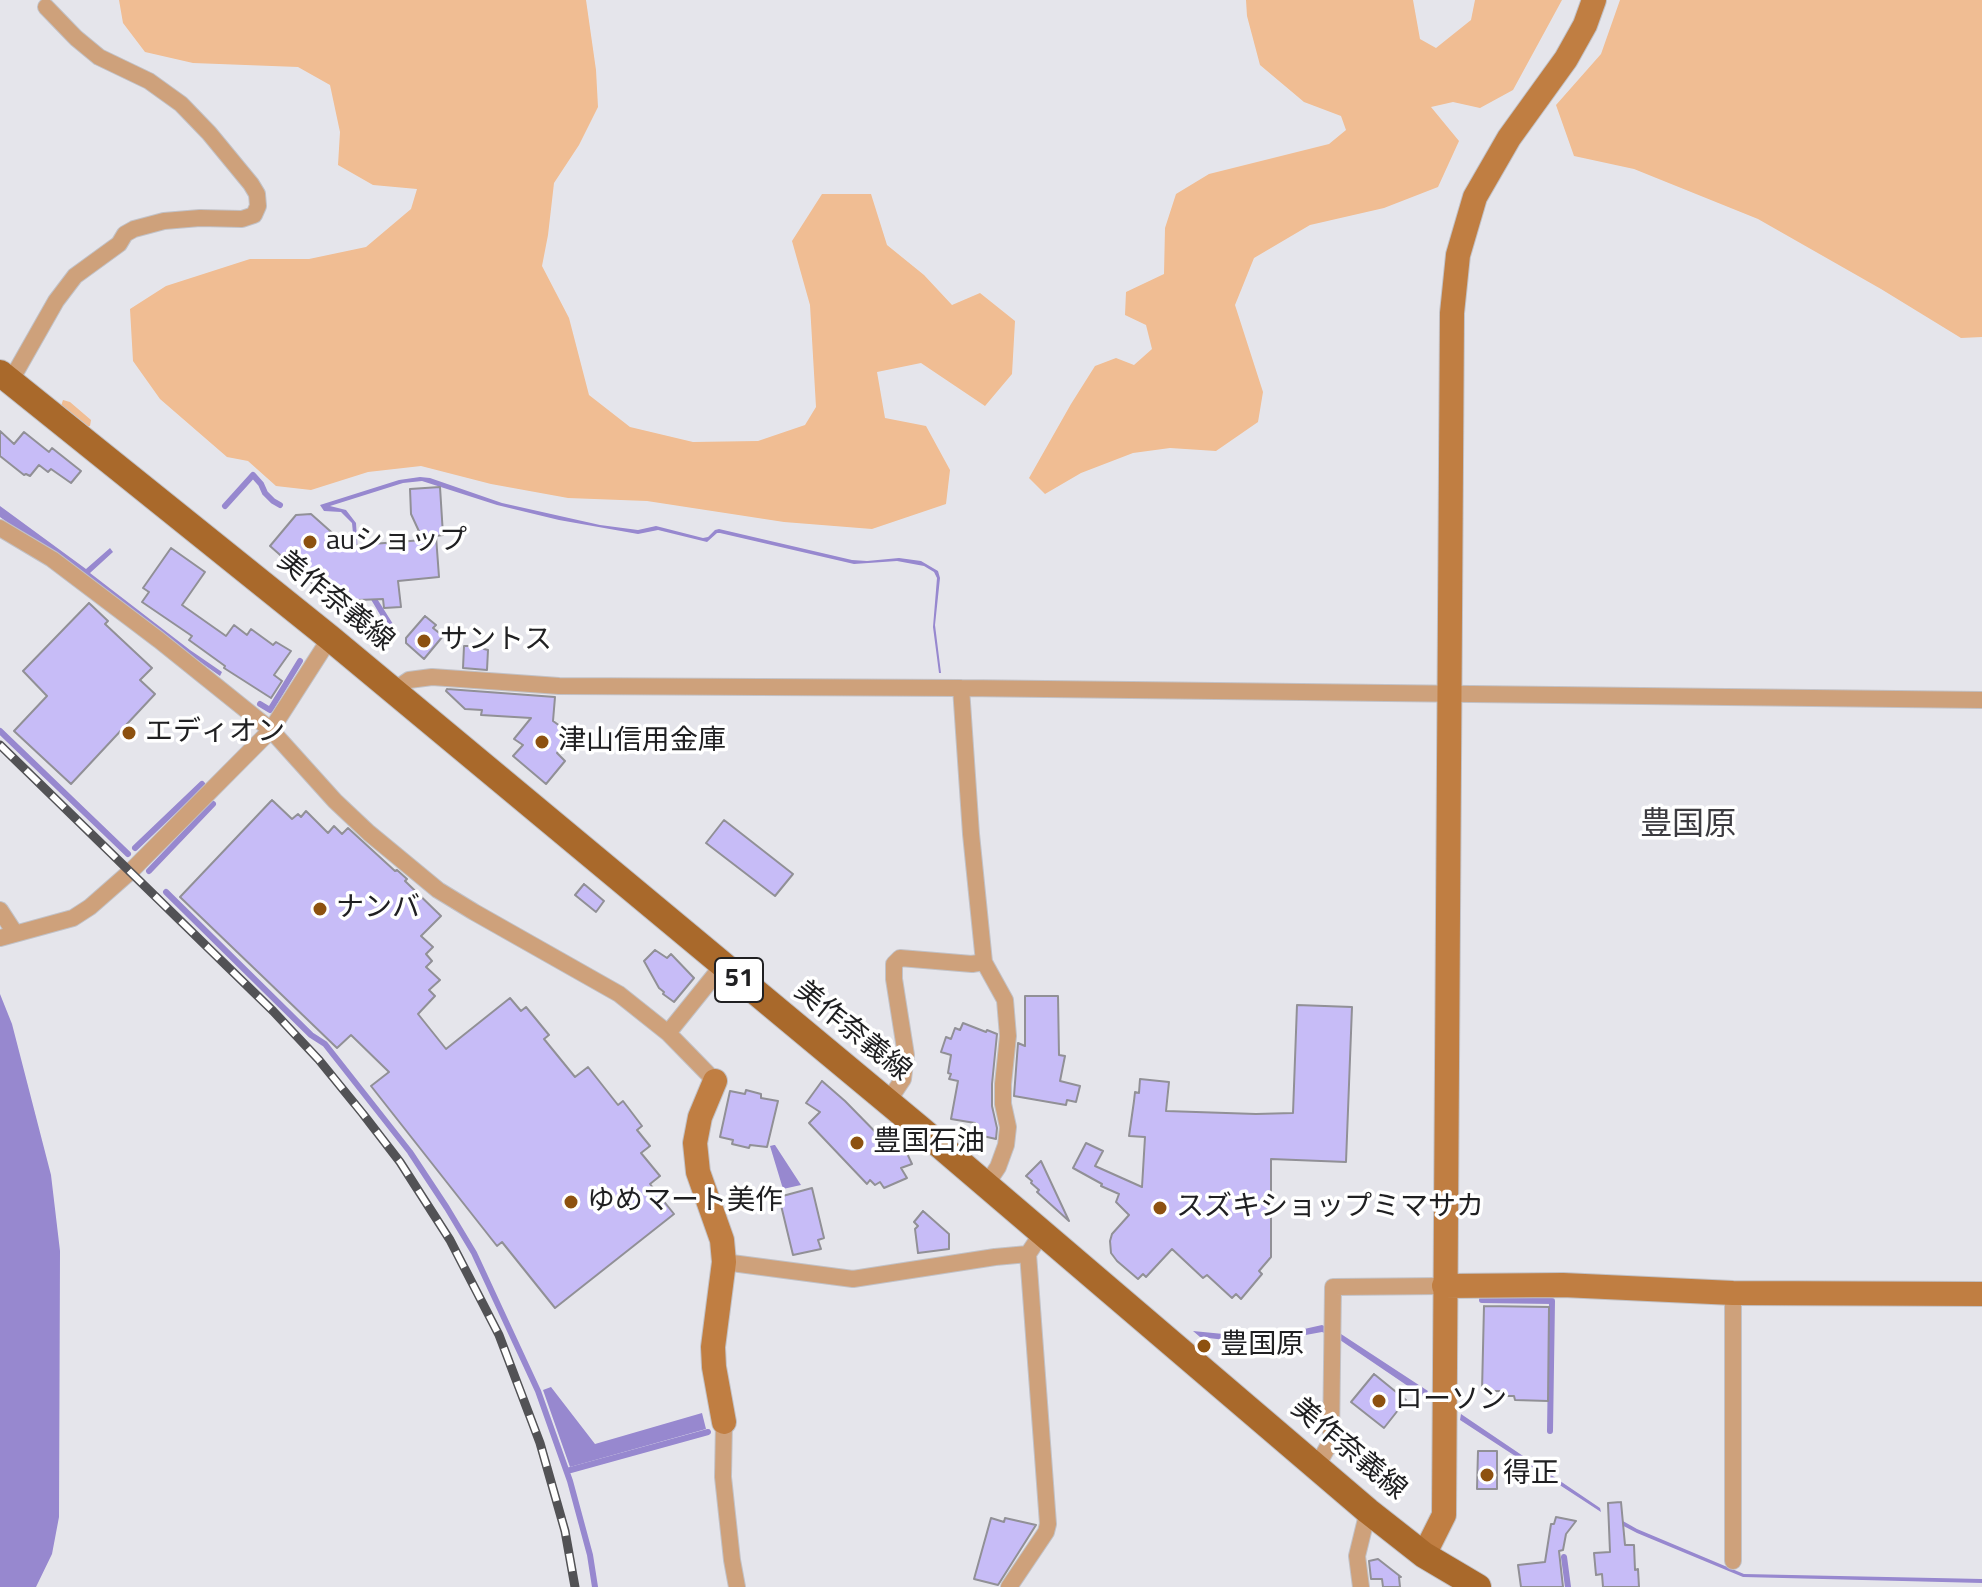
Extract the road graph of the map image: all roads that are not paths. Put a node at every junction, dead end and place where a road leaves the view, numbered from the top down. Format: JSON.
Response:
{"nodes":[{"id":1,"x":1594,"y":0,"type":"edge"},
{"id":2,"x":46,"y":7,"type":"dead end"},
{"id":3,"x":5,"y":378,"type":"edge"},
{"id":4,"x":0,"y":528,"type":"edge"},
{"id":5,"x":330,"y":638,"type":"junction"},
{"id":6,"x":961,"y":688,"type":"junction"},
{"id":7,"x":393,"y":691,"type":"junction"},
{"id":8,"x":1448,"y":694,"type":"junction"},
{"id":9,"x":1982,"y":700,"type":"edge"},
{"id":10,"x":271,"y":730,"type":"junction"},
{"id":11,"x":0,"y":910,"type":"edge"},
{"id":12,"x":6,"y":936,"type":"edge"},
{"id":13,"x":984,"y":962,"type":"junction"},
{"id":14,"x":722,"y":966,"type":"junction"},
{"id":15,"x":668,"y":1033,"type":"junction"},
{"id":16,"x":715,"y":1081,"type":"joint"},
{"id":17,"x":887,"y":1103,"type":"junction"},
{"id":18,"x":986,"y":1185,"type":"junction"},
{"id":19,"x":1035,"y":1244,"type":"junction"},
{"id":20,"x":724,"y":1262,"type":"junction"},
{"id":21,"x":1444,"y":1286,"type":"junction"},
{"id":22,"x":1733,"y":1293,"type":"junction"},
{"id":23,"x":1982,"y":1294,"type":"edge"},
{"id":24,"x":724,"y":1422,"type":"joint"},
{"id":25,"x":1317,"y":1466,"type":"junction"},
{"id":26,"x":1368,"y":1511,"type":"junction"},
{"id":27,"x":1424,"y":1555,"type":"junction"},
{"id":28,"x":1733,"y":1561,"type":"dead end"},
{"id":29,"x":737,"y":1587,"type":"edge"},
{"id":30,"x":1009,"y":1587,"type":"edge"},
{"id":31,"x":1361,"y":1587,"type":"edge"},
{"id":32,"x":1478,"y":1587,"type":"edge"}],
"edges":[{"from":1,"to":8,"type":"street"},
{"from":2,"to":3,"type":"street"},
{"from":3,"to":5,"type":"main road","name":"美作奈義線","number":"51"},
{"from":4,"to":10,"type":"street"},
{"from":5,"to":7,"type":"main road","name":"美作奈義線","number":"51"},
{"from":5,"to":10,"type":"street"},
{"from":6,"to":7,"type":"street"},
{"from":6,"to":8,"type":"street"},
{"from":6,"to":13,"type":"street"},
{"from":7,"to":14,"type":"main road","name":"美作奈義線","number":"51"},
{"from":8,"to":9,"type":"street"},
{"from":8,"to":21,"type":"street"},
{"from":10,"to":12,"type":"street"},
{"from":10,"to":15,"type":"street"},
{"from":11,"to":12,"type":"street"},
{"from":13,"to":17,"type":"street"},
{"from":13,"to":18,"type":"street"},
{"from":14,"to":15,"type":"street"},
{"from":14,"to":17,"type":"main road","name":"美作奈義線","number":"51"},
{"from":15,"to":16,"type":"street"},
{"from":16,"to":20,"type":"street"},
{"from":17,"to":18,"type":"main road","name":"美作奈義線","number":"51"},
{"from":18,"to":19,"type":"main road","name":"美作奈義線","number":"51"},
{"from":19,"to":20,"type":"street"},
{"from":19,"to":25,"type":"main road","name":"美作奈義線","number":"51"},
{"from":19,"to":30,"type":"street"},
{"from":20,"to":24,"type":"street"},
{"from":21,"to":22,"type":"street"},
{"from":21,"to":25,"type":"street"},
{"from":21,"to":27,"type":"street"},
{"from":22,"to":23,"type":"street"},
{"from":22,"to":28,"type":"street"},
{"from":24,"to":29,"type":"street"},
{"from":25,"to":26,"type":"main road","name":"美作奈義線","number":"51"},
{"from":26,"to":27,"type":"main road","name":"美作奈義線","number":"51"},
{"from":26,"to":31,"type":"street"},
{"from":27,"to":32,"type":"main road","name":"美作奈義線","number":"51"}]}
